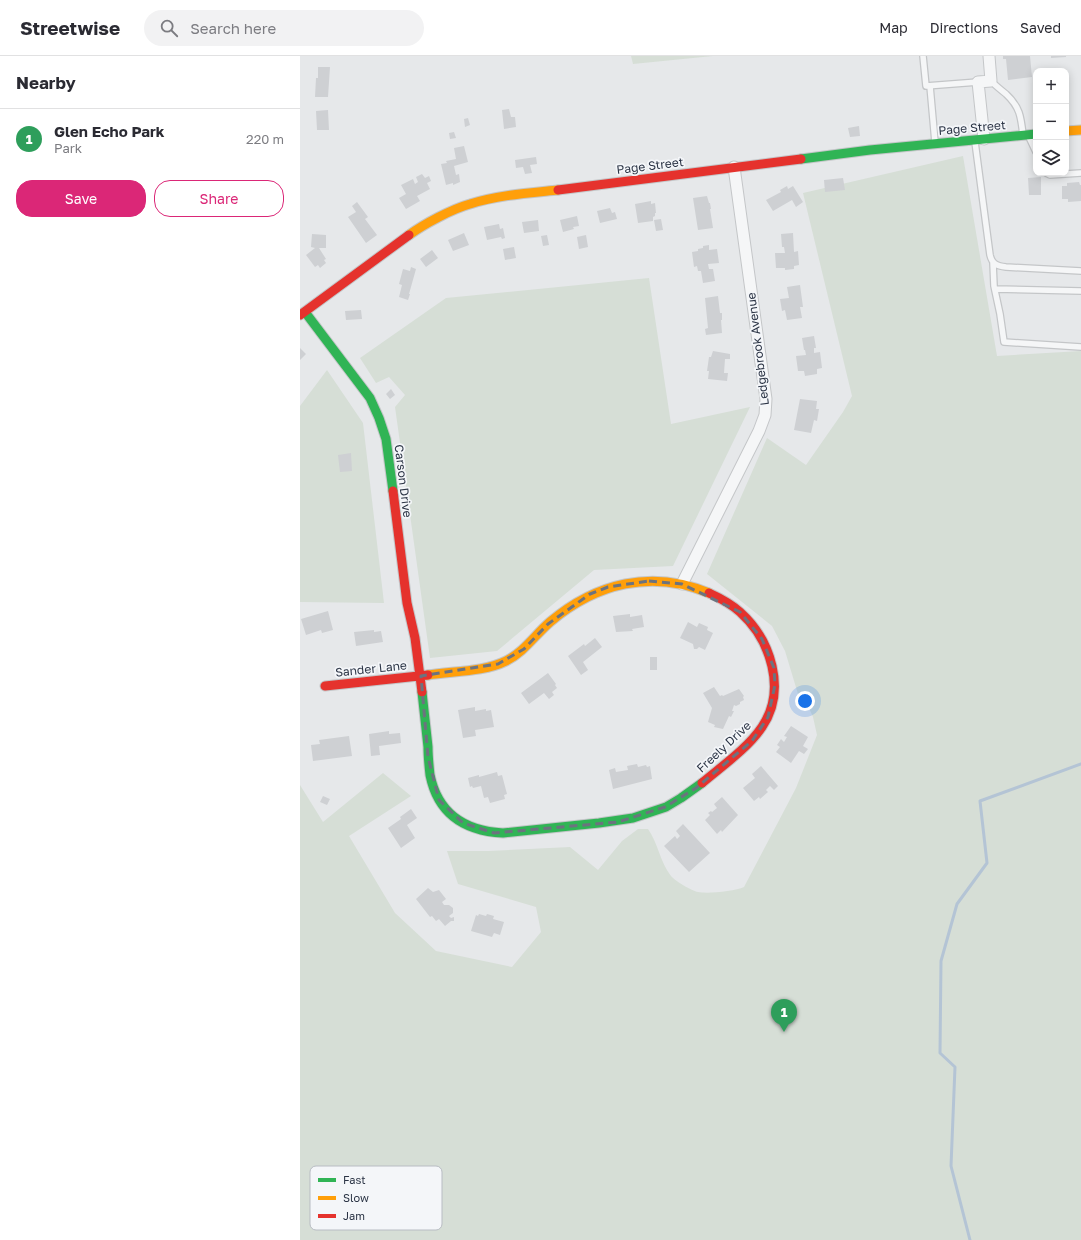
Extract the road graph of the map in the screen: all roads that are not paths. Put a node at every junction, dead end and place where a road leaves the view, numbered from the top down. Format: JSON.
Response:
{"nodes":[{"id":1,"x":923,"y":56,"type":"edge"},
{"id":2,"x":989,"y":56,"type":"edge"},
{"id":3,"x":991,"y":81,"type":"junction"},
{"id":4,"x":978,"y":82,"type":"junction"},
{"id":5,"x":930,"y":86,"type":"junction"},
{"id":6,"x":1081,"y":130,"type":"edge"},
{"id":7,"x":1069,"y":131,"type":"edge"},
{"id":8,"x":1029,"y":135,"type":"edge"},
{"id":9,"x":979,"y":140,"type":"junction"},
{"id":10,"x":935,"y":144,"type":"junction"},
{"id":11,"x":1033,"y":145,"type":"edge"},
{"id":12,"x":734,"y":168,"type":"junction"},
{"id":13,"x":1081,"y":173,"type":"edge"},
{"id":14,"x":1069,"y":174,"type":"edge"},
{"id":15,"x":993,"y":263,"type":"junction"},
{"id":16,"x":1081,"y":271,"type":"edge"},
{"id":17,"x":995,"y":289,"type":"junction"},
{"id":18,"x":1081,"y":291,"type":"edge"},
{"id":19,"x":302,"y":314,"type":"edge"},
{"id":20,"x":1081,"y":347,"type":"edge"},
{"id":21,"x":682,"y":584,"type":"junction"},
{"id":22,"x":421,"y":676,"type":"junction"},
{"id":23,"x":325,"y":686,"type":"dead end"}],
"edges":[{"from":1,"to":5,"type":"lane"},
{"from":2,"to":3,"type":"street"},
{"from":3,"to":4,"type":"street"},
{"from":3,"to":8,"type":"lane"},
{"from":4,"to":5,"type":"lane"},
{"from":4,"to":9,"type":"street"},
{"from":5,"to":10,"type":"lane"},
{"from":6,"to":7,"type":"street"},
{"from":8,"to":9,"type":"street","name":"Page Street"},
{"from":8,"to":11,"type":"lane"},
{"from":9,"to":10,"type":"street","name":"Page Street"},
{"from":9,"to":15,"type":"lane"},
{"from":10,"to":12,"type":"street","name":"Page Street"},
{"from":12,"to":19,"type":"street","name":"Page Street"},
{"from":12,"to":21,"type":"street","name":"Ledgebrook Avenue"},
{"from":13,"to":14,"type":"lane"},
{"from":15,"to":16,"type":"lane"},
{"from":15,"to":17,"type":"lane"},
{"from":17,"to":18,"type":"lane"},
{"from":17,"to":20,"type":"lane"},
{"from":19,"to":22,"type":"street","name":"Carson Drive"},
{"from":21,"to":22,"type":"street","name":"Freely Drive"},
{"from":21,"to":22,"type":"street","name":"Freely Drive"},
{"from":22,"to":23,"type":"street","name":"Sander Lane"}]}
